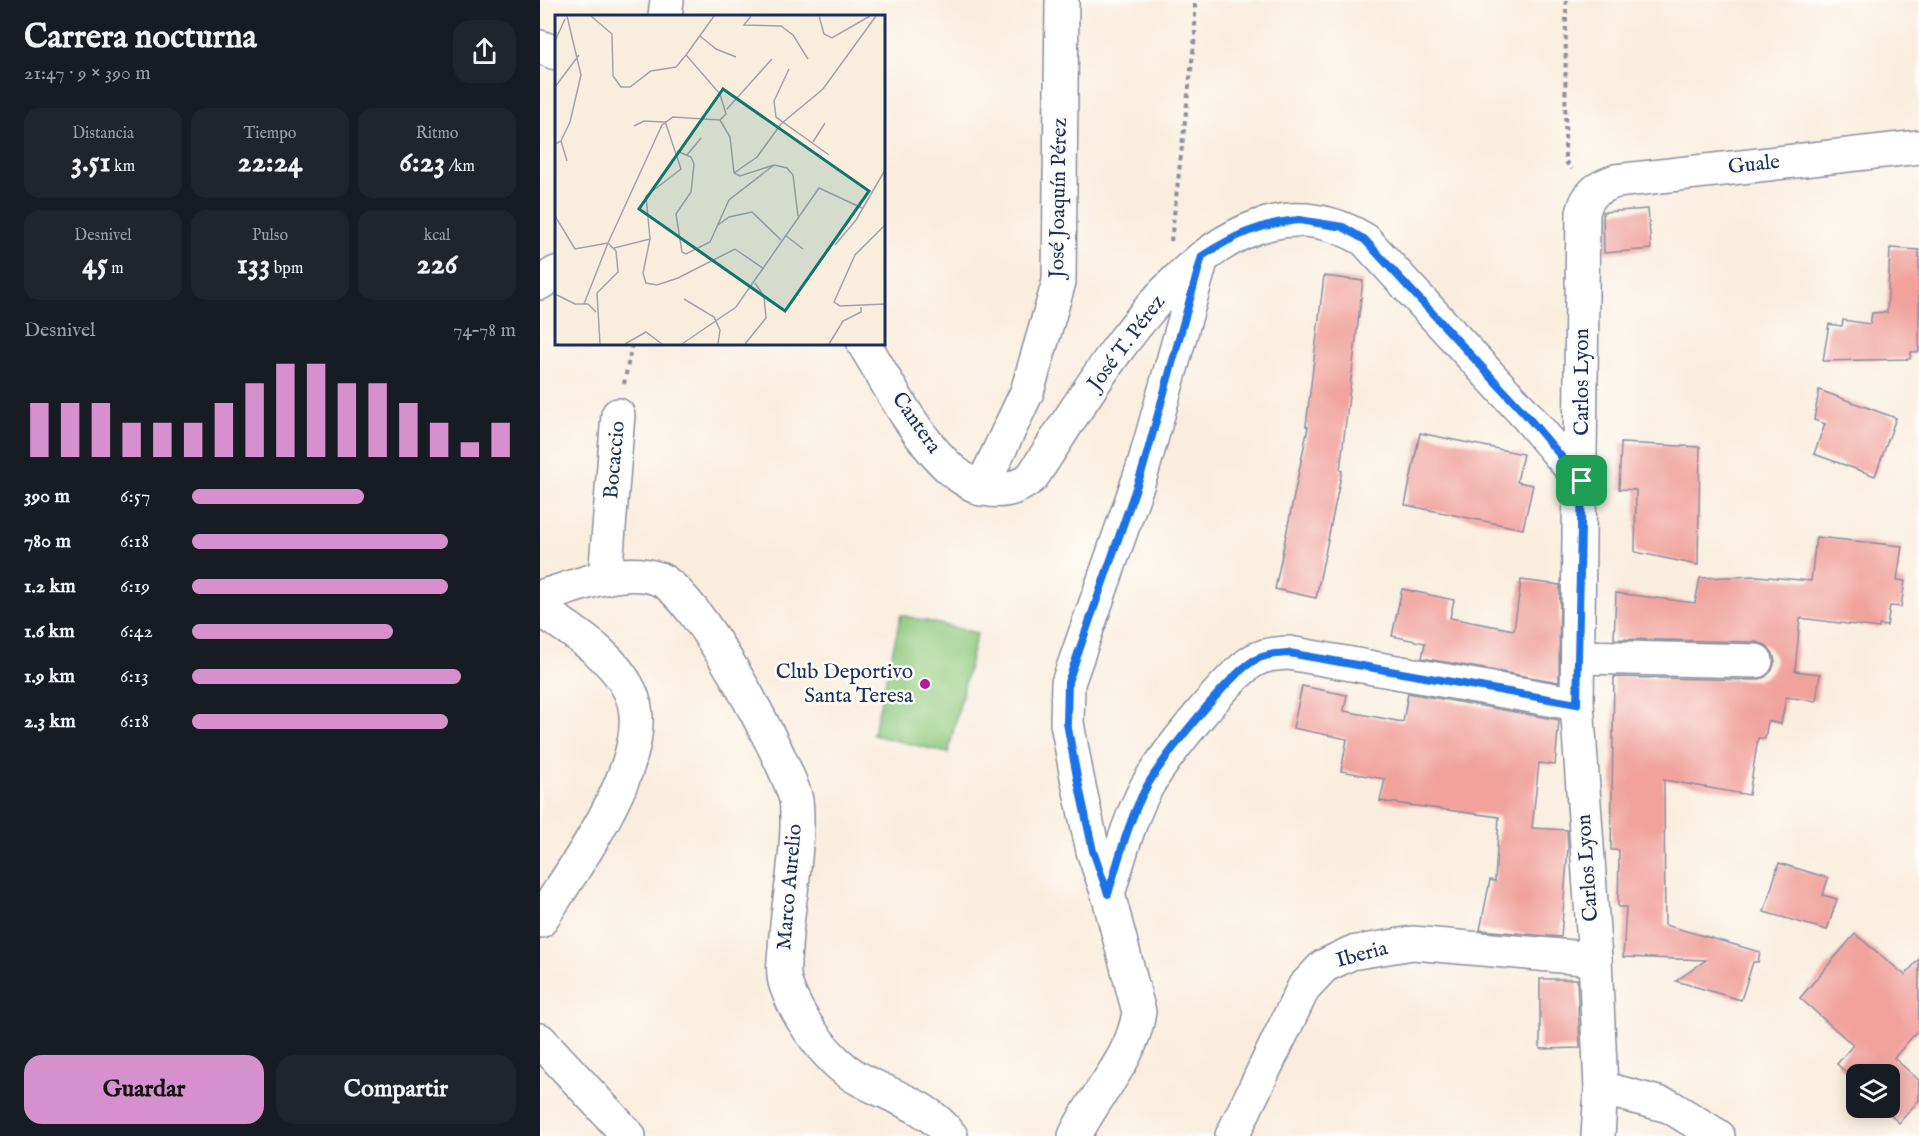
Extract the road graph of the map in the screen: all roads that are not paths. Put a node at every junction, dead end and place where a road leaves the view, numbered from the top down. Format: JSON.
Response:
{"nodes":[{"id":1,"x":667,"y":0,"type":"edge"},
{"id":2,"x":1062,"y":0,"type":"edge"},
{"id":3,"x":665,"y":15,"type":"edge"},
{"id":4,"x":540,"y":46,"type":"edge"},
{"id":5,"x":555,"y":53,"type":"edge"},
{"id":6,"x":1919,"y":147,"type":"edge"},
{"id":7,"x":1592,"y":192,"type":"joint"},
{"id":8,"x":1202,"y":256,"type":"junction"},
{"id":9,"x":555,"y":274,"type":"edge"},
{"id":10,"x":540,"y":283,"type":"edge"},
{"id":11,"x":865,"y":345,"type":"edge"},
{"id":12,"x":618,"y":415,"type":"road end"},
{"id":13,"x":1582,"y":481,"type":"junction"},
{"id":14,"x":981,"y":489,"type":"junction"},
{"id":15,"x":605,"y":578,"type":"junction"},
{"id":16,"x":540,"y":597,"type":"edge"},
{"id":17,"x":540,"y":609,"type":"edge"},
{"id":18,"x":1578,"y":657,"type":"junction"},
{"id":19,"x":1756,"y":661,"type":"dead end"},
{"id":20,"x":1577,"y":704,"type":"junction"},
{"id":21,"x":1108,"y":894,"type":"junction"},
{"id":22,"x":540,"y":921,"type":"edge"},
{"id":23,"x":1595,"y":959,"type":"junction"},
{"id":24,"x":540,"y":1040,"type":"edge"},
{"id":25,"x":1601,"y":1088,"type":"junction"},
{"id":26,"x":629,"y":1136,"type":"edge"},
{"id":27,"x":951,"y":1136,"type":"edge"},
{"id":28,"x":1075,"y":1136,"type":"edge"},
{"id":29,"x":1232,"y":1136,"type":"edge"},
{"id":30,"x":1598,"y":1136,"type":"edge"},
{"id":31,"x":1718,"y":1136,"type":"edge"}],
"edges":[{"from":1,"to":3,"type":"street"},
{"from":2,"to":14,"type":"street","name":"José Joaquín Pérez"},
{"from":4,"to":5,"type":"street"},
{"from":6,"to":7,"type":"street","name":"Guale"},
{"from":7,"to":13,"type":"street","name":"Carlos Lyon"},
{"from":8,"to":13,"type":"street","name":"José T. Pérez"},
{"from":8,"to":14,"type":"street","name":"José T. Pérez"},
{"from":8,"to":21,"type":"street"},
{"from":9,"to":10,"type":"street"},
{"from":11,"to":14,"type":"street","name":"Cantera"},
{"from":12,"to":15,"type":"street","name":"Bocaccio"},
{"from":13,"to":18,"type":"street","name":"Carlos Lyon"},
{"from":15,"to":16,"type":"street","name":"Marco Aurelio"},
{"from":15,"to":27,"type":"street","name":"Marco Aurelio"},
{"from":17,"to":22,"type":"street"},
{"from":18,"to":19,"type":"street"},
{"from":18,"to":20,"type":"street","name":"Carlos Lyon"},
{"from":20,"to":21,"type":"street"},
{"from":20,"to":23,"type":"street","name":"Carlos Lyon"},
{"from":21,"to":28,"type":"street"},
{"from":23,"to":25,"type":"street","name":"Carlos Lyon"},
{"from":23,"to":29,"type":"street","name":"Iberia"},
{"from":24,"to":26,"type":"street"},
{"from":25,"to":30,"type":"street","name":"Carlos Lyon"},
{"from":25,"to":31,"type":"street"}]}
